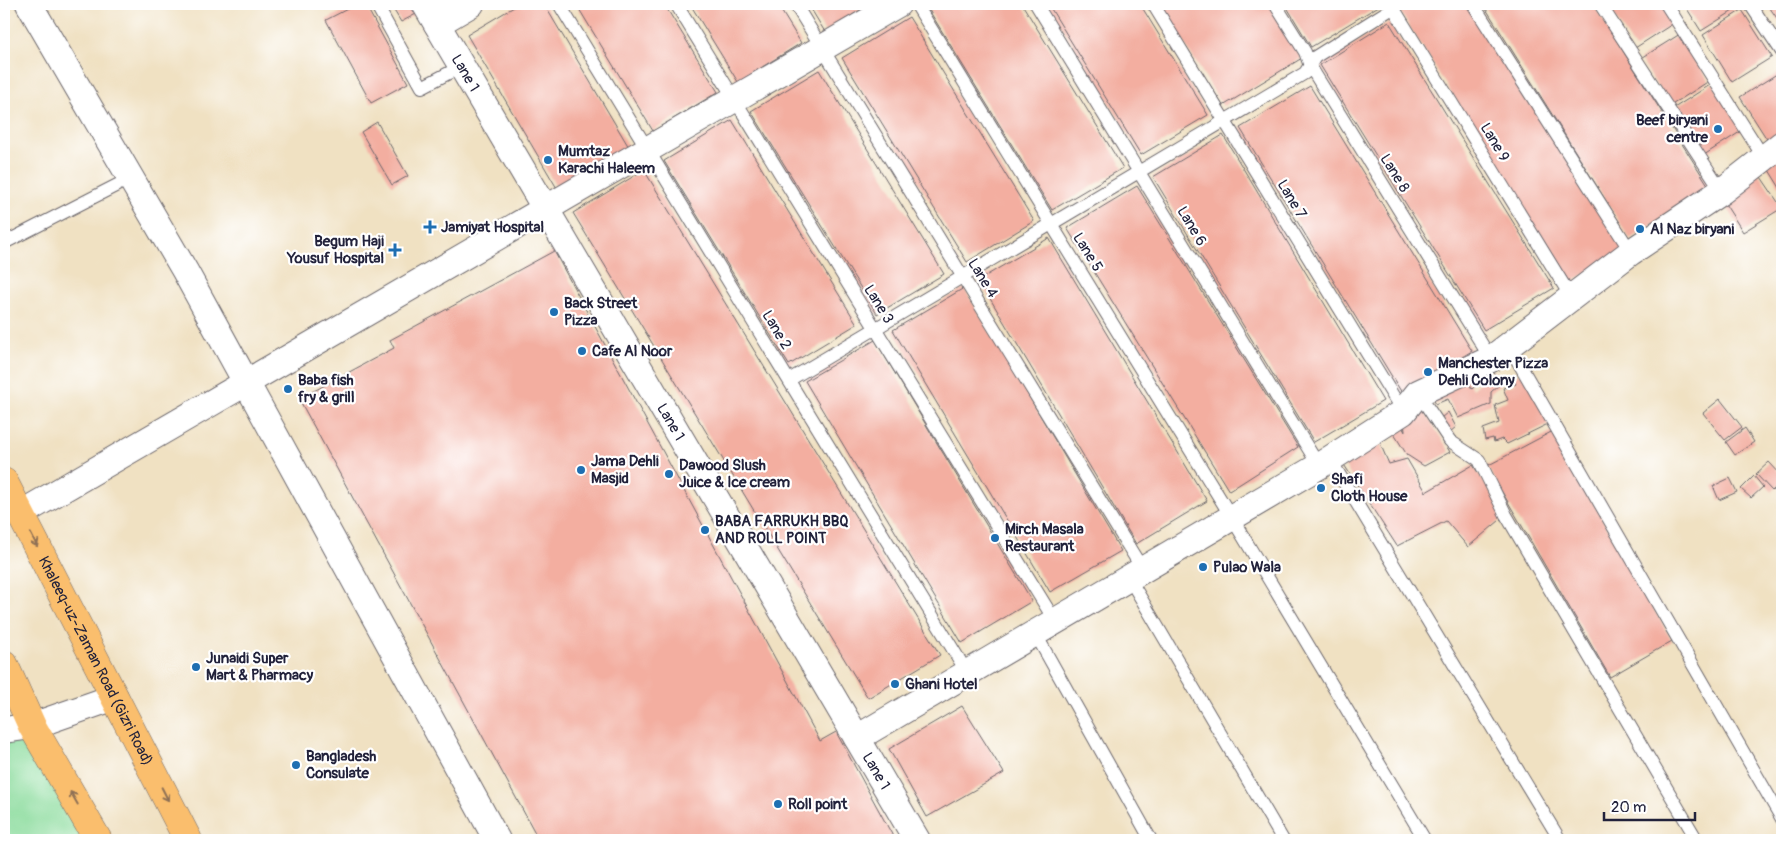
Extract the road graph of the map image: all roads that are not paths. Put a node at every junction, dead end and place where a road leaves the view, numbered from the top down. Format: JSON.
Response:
{"nodes":[{"id":1,"x":29,"y":4,"type":"edge"},
{"id":2,"x":376,"y":4,"type":"edge"},
{"id":3,"x":471,"y":4,"type":"edge"},
{"id":4,"x":559,"y":4,"type":"edge"},
{"id":5,"x":676,"y":4,"type":"edge"},
{"id":6,"x":795,"y":4,"type":"edge"},
{"id":7,"x":898,"y":4,"type":"edge"},
{"id":8,"x":916,"y":4,"type":"edge"},
{"id":9,"x":1036,"y":4,"type":"edge"},
{"id":10,"x":1153,"y":4,"type":"edge"},
{"id":11,"x":1275,"y":4,"type":"edge"},
{"id":12,"x":1473,"y":4,"type":"edge"},
{"id":13,"x":1600,"y":4,"type":"edge"},
{"id":14,"x":1666,"y":4,"type":"edge"},
{"id":15,"x":1750,"y":4,"type":"edge"},
{"id":16,"x":1395,"y":5,"type":"edge"},
{"id":17,"x":431,"y":14,"type":"edge"},
{"id":18,"x":822,"y":48,"type":"junction"},
{"id":19,"x":1782,"y":52,"type":"edge"},
{"id":20,"x":462,"y":66,"type":"junction"},
{"id":21,"x":1310,"y":66,"type":"junction"},
{"id":22,"x":734,"y":99,"type":"junction"},
{"id":23,"x":1225,"y":121,"type":"junction"},
{"id":24,"x":648,"y":149,"type":"junction"},
{"id":25,"x":1773,"y":151,"type":"edge"},
{"id":26,"x":1139,"y":170,"type":"junction"},
{"id":27,"x":131,"y":178,"type":"junction"},
{"id":28,"x":1722,"y":191,"type":"junction"},
{"id":29,"x":545,"y":209,"type":"junction"},
{"id":30,"x":1050,"y":222,"type":"junction"},
{"id":31,"x":4,"y":243,"type":"edge"},
{"id":32,"x":1632,"y":252,"type":"junction"},
{"id":33,"x":962,"y":275,"type":"junction"},
{"id":34,"x":1571,"y":297,"type":"junction"},
{"id":35,"x":876,"y":328,"type":"junction"},
{"id":36,"x":1500,"y":352,"type":"junction"},
{"id":37,"x":788,"y":380,"type":"junction"},
{"id":38,"x":246,"y":382,"type":"junction"},
{"id":39,"x":1410,"y":403,"type":"junction"},
{"id":40,"x":1324,"y":463,"type":"junction"},
{"id":41,"x":4,"y":482,"type":"edge"},
{"id":42,"x":20,"y":514,"type":"junction"},
{"id":43,"x":1232,"y":518,"type":"junction"},
{"id":44,"x":1136,"y":574,"type":"junction"},
{"id":45,"x":1045,"y":627,"type":"junction"},
{"id":46,"x":4,"y":664,"type":"edge"},
{"id":47,"x":968,"y":674,"type":"junction"},
{"id":48,"x":115,"y":697,"type":"junction"},
{"id":49,"x":32,"y":726,"type":"junction"},
{"id":50,"x":4,"y":730,"type":"edge"},
{"id":51,"x":857,"y":738,"type":"junction"},
{"id":52,"x":1782,"y":819,"type":"edge"},
{"id":53,"x":98,"y":840,"type":"edge"},
{"id":54,"x":188,"y":840,"type":"edge"},
{"id":55,"x":497,"y":840,"type":"edge"},
{"id":56,"x":917,"y":840,"type":"edge"},
{"id":57,"x":1151,"y":840,"type":"edge"},
{"id":58,"x":1283,"y":840,"type":"edge"},
{"id":59,"x":1425,"y":840,"type":"edge"},
{"id":60,"x":1560,"y":840,"type":"edge"},
{"id":61,"x":1698,"y":840,"type":"edge"}],
"edges":[{"from":1,"to":27,"type":"street"},
{"from":2,"to":20,"type":"lane"},
{"from":3,"to":17,"type":"street"},
{"from":4,"to":24,"type":"lane","name":"Lane 2"},
{"from":5,"to":22,"type":"lane","name":"Lane 3"},
{"from":6,"to":18,"type":"lane","name":"Lane 4"},
{"from":7,"to":18,"type":"street"},
{"from":8,"to":30,"type":"lane","name":"Lane 5"},
{"from":9,"to":26,"type":"lane","name":"Lane 6"},
{"from":10,"to":23,"type":"lane","name":"Lane 7"},
{"from":11,"to":21,"type":"lane","name":"Lane 8"},
{"from":12,"to":32,"type":"lane"},
{"from":13,"to":28,"type":"lane"},
{"from":14,"to":25,"type":"lane"},
{"from":15,"to":19,"type":"lane"},
{"from":16,"to":21,"type":"lane"},
{"from":16,"to":34,"type":"lane","name":"Lane 9"},
{"from":17,"to":20,"type":"street","name":"Lane 1"},
{"from":18,"to":22,"type":"street"},
{"from":18,"to":33,"type":"lane","name":"Lane 4"},
{"from":20,"to":29,"type":"street","name":"Lane 1"},
{"from":21,"to":23,"type":"lane"},
{"from":21,"to":36,"type":"lane","name":"Lane 8"},
{"from":22,"to":24,"type":"street"},
{"from":22,"to":35,"type":"lane","name":"Lane 3"},
{"from":23,"to":26,"type":"lane"},
{"from":23,"to":39,"type":"lane","name":"Lane 7"},
{"from":24,"to":29,"type":"street"},
{"from":24,"to":37,"type":"lane","name":"Lane 2"},
{"from":25,"to":28,"type":"street"},
{"from":26,"to":30,"type":"lane"},
{"from":26,"to":40,"type":"lane","name":"Lane 6"},
{"from":27,"to":31,"type":"lane"},
{"from":27,"to":38,"type":"street"},
{"from":28,"to":32,"type":"street"},
{"from":29,"to":38,"type":"street"},
{"from":29,"to":51,"type":"street","name":"Lane 1"},
{"from":30,"to":33,"type":"lane"},
{"from":30,"to":43,"type":"lane","name":"Lane 5"},
{"from":32,"to":34,"type":"street"},
{"from":33,"to":35,"type":"lane"},
{"from":33,"to":44,"type":"lane","name":"Lane 4"},
{"from":34,"to":36,"type":"street"},
{"from":35,"to":37,"type":"lane"},
{"from":35,"to":45,"type":"lane","name":"Lane 3"},
{"from":36,"to":39,"type":"street"},
{"from":36,"to":52,"type":"lane","name":"Lane 8"},
{"from":37,"to":47,"type":"lane","name":"Lane 2"},
{"from":38,"to":42,"type":"street"},
{"from":38,"to":55,"type":"street"},
{"from":39,"to":40,"type":"street"},
{"from":39,"to":61,"type":"lane","name":"Lane 7"},
{"from":40,"to":43,"type":"street"},
{"from":40,"to":60,"type":"lane","name":"Lane 6"},
{"from":41,"to":42,"type":"main road","name":"Khaleeq-uz-Zaman Road (Gizri Road)"},
{"from":42,"to":48,"type":"main road","name":"Khaleeq-uz-Zaman Road (Gizri Road)","one_way":true},
{"from":43,"to":44,"type":"street"},
{"from":43,"to":59,"type":"lane","name":"Lane 5"},
{"from":44,"to":45,"type":"street"},
{"from":44,"to":58,"type":"lane","name":"Lane 4"},
{"from":45,"to":47,"type":"street"},
{"from":45,"to":57,"type":"lane","name":"Lane 3"},
{"from":46,"to":49,"type":"main road"},
{"from":47,"to":51,"type":"street"},
{"from":48,"to":49,"type":"street"},
{"from":48,"to":54,"type":"main road","name":"Khaleeq-uz-Zaman Road (Gizri Road)","one_way":true},
{"from":49,"to":50,"type":"street"},
{"from":53,"to":49,"type":"main road","one_way":true},
{"from":51,"to":56,"type":"street","name":"Lane 1"}]}
